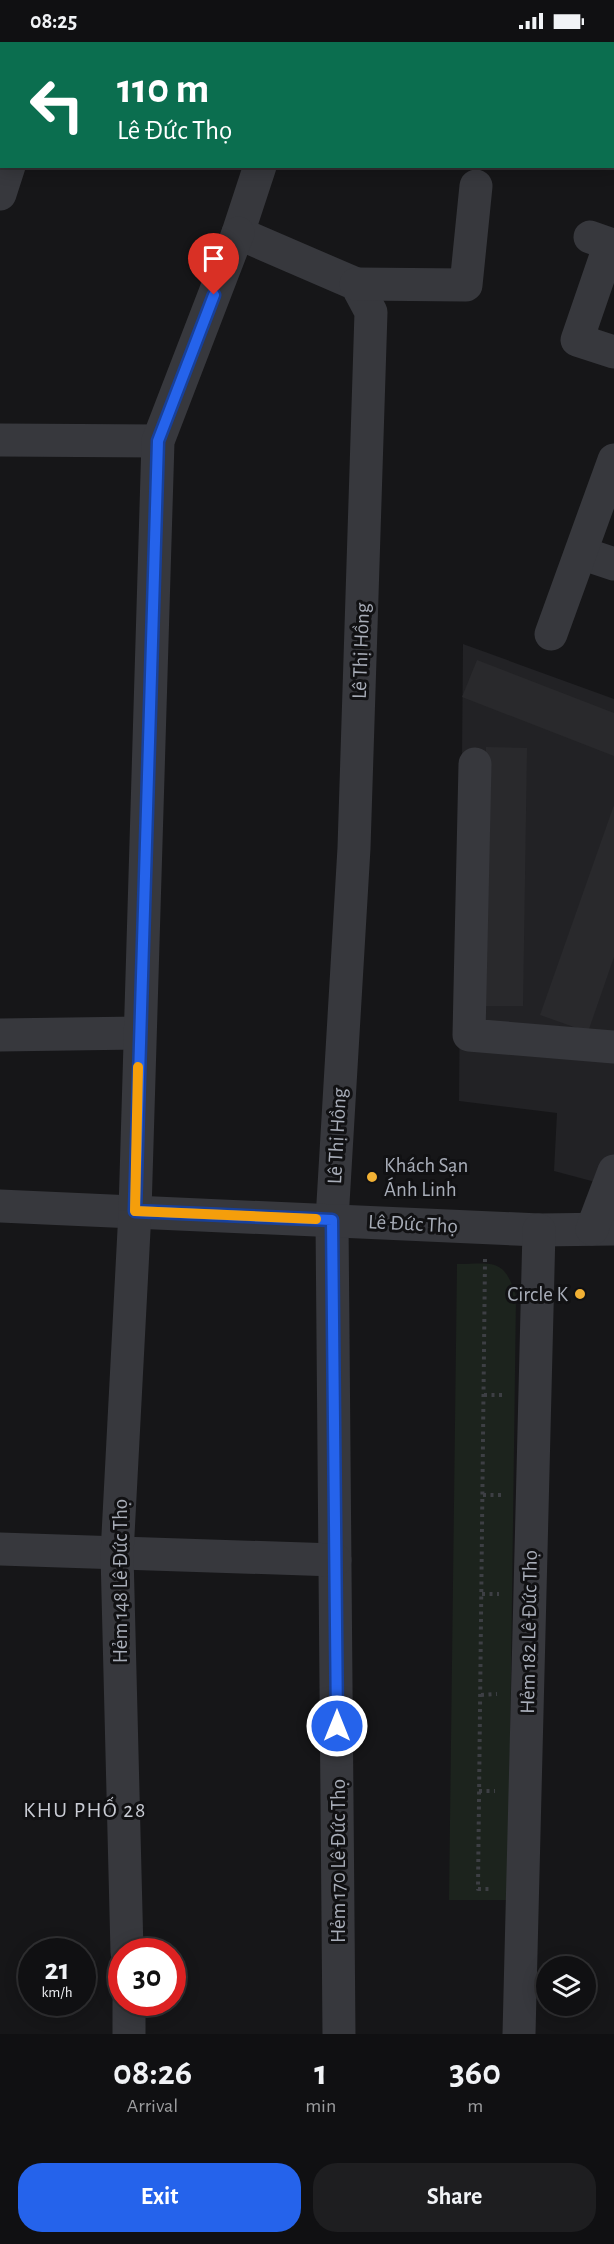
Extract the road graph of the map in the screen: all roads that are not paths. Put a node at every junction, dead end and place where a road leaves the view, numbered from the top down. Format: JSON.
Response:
{"nodes":[{"id":1,"x":8,"y":168,"type":"edge"},
{"id":2,"x":259,"y":168,"type":"edge"},
{"id":3,"x":476,"y":186,"type":"dead end"},
{"id":4,"x":0,"y":194,"type":"edge"},
{"id":5,"x":238,"y":233,"type":"junction"},
{"id":6,"x":590,"y":237,"type":"dead end"},
{"id":7,"x":356,"y":284,"type":"junction"},
{"id":8,"x":614,"y":352,"type":"edge"},
{"id":9,"x":0,"y":440,"type":"edge"},
{"id":10,"x":158,"y":441,"type":"junction"},
{"id":11,"x":614,"y":460,"type":"edge"},
{"id":12,"x":581,"y":553,"type":"junction"},
{"id":13,"x":614,"y":564,"type":"edge"},
{"id":14,"x":551,"y":634,"type":"dead end"},
{"id":15,"x":474,"y":764,"type":"dead end"},
{"id":16,"x":139,"y":1034,"type":"junction"},
{"id":17,"x":0,"y":1035,"type":"edge"},
{"id":18,"x":614,"y":1047,"type":"edge"},
{"id":19,"x":614,"y":1171,"type":"edge"},
{"id":20,"x":0,"y":1206,"type":"edge"},
{"id":21,"x":135,"y":1211,"type":"junction"},
{"id":22,"x":332,"y":1220,"type":"junction"},
{"id":23,"x":603,"y":1229,"type":"edge"},
{"id":24,"x":539,"y":1230,"type":"junction"},
{"id":25,"x":0,"y":1549,"type":"edge"},
{"id":26,"x":117,"y":1554,"type":"junction"},
{"id":27,"x":335,"y":1560,"type":"junction"},
{"id":28,"x":127,"y":1938,"type":"edge"},
{"id":29,"x":129,"y":2016,"type":"edge"},
{"id":30,"x":129,"y":2034,"type":"edge"},
{"id":31,"x":339,"y":2034,"type":"edge"},
{"id":32,"x":519,"y":2034,"type":"edge"}],
"edges":[{"from":1,"to":4,"type":"street"},
{"from":2,"to":5,"type":"street"},
{"from":3,"to":7,"type":"street"},
{"from":5,"to":7,"type":"street"},
{"from":5,"to":10,"type":"street","name":"Hẻm 148 Lê Đức Thọ"},
{"from":6,"to":8,"type":"street"},
{"from":7,"to":22,"type":"street","name":"Lê Thị Hồng"},
{"from":9,"to":10,"type":"street"},
{"from":10,"to":16,"type":"street","name":"Hẻm 148 Lê Đức Thọ"},
{"from":11,"to":12,"type":"street"},
{"from":12,"to":13,"type":"street"},
{"from":12,"to":14,"type":"street"},
{"from":15,"to":18,"type":"street"},
{"from":16,"to":17,"type":"street"},
{"from":16,"to":21,"type":"street","name":"Hẻm 148 Lê Đức Thọ"},
{"from":19,"to":23,"type":"street"},
{"from":20,"to":21,"type":"street","name":"Lê Đức Thọ"},
{"from":21,"to":22,"type":"street","name":"Lê Đức Thọ"},
{"from":21,"to":26,"type":"street","name":"Hẻm 148 Lê Đức Thọ"},
{"from":22,"to":24,"type":"street","name":"Lê Đức Thọ"},
{"from":22,"to":27,"type":"street","name":"Hẻm 170 Lê Đức Thọ"},
{"from":23,"to":24,"type":"street","name":"Lê Đức Thọ"},
{"from":24,"to":32,"type":"street","name":"Hẻm 182 Lê Đức Thọ"},
{"from":25,"to":26,"type":"street"},
{"from":26,"to":27,"type":"street"},
{"from":26,"to":28,"type":"street","name":"Hẻm 148 Lê Đức Thọ"},
{"from":27,"to":31,"type":"street","name":"Hẻm 170 Lê Đức Thọ"},
{"from":29,"to":30,"type":"street"}]}
